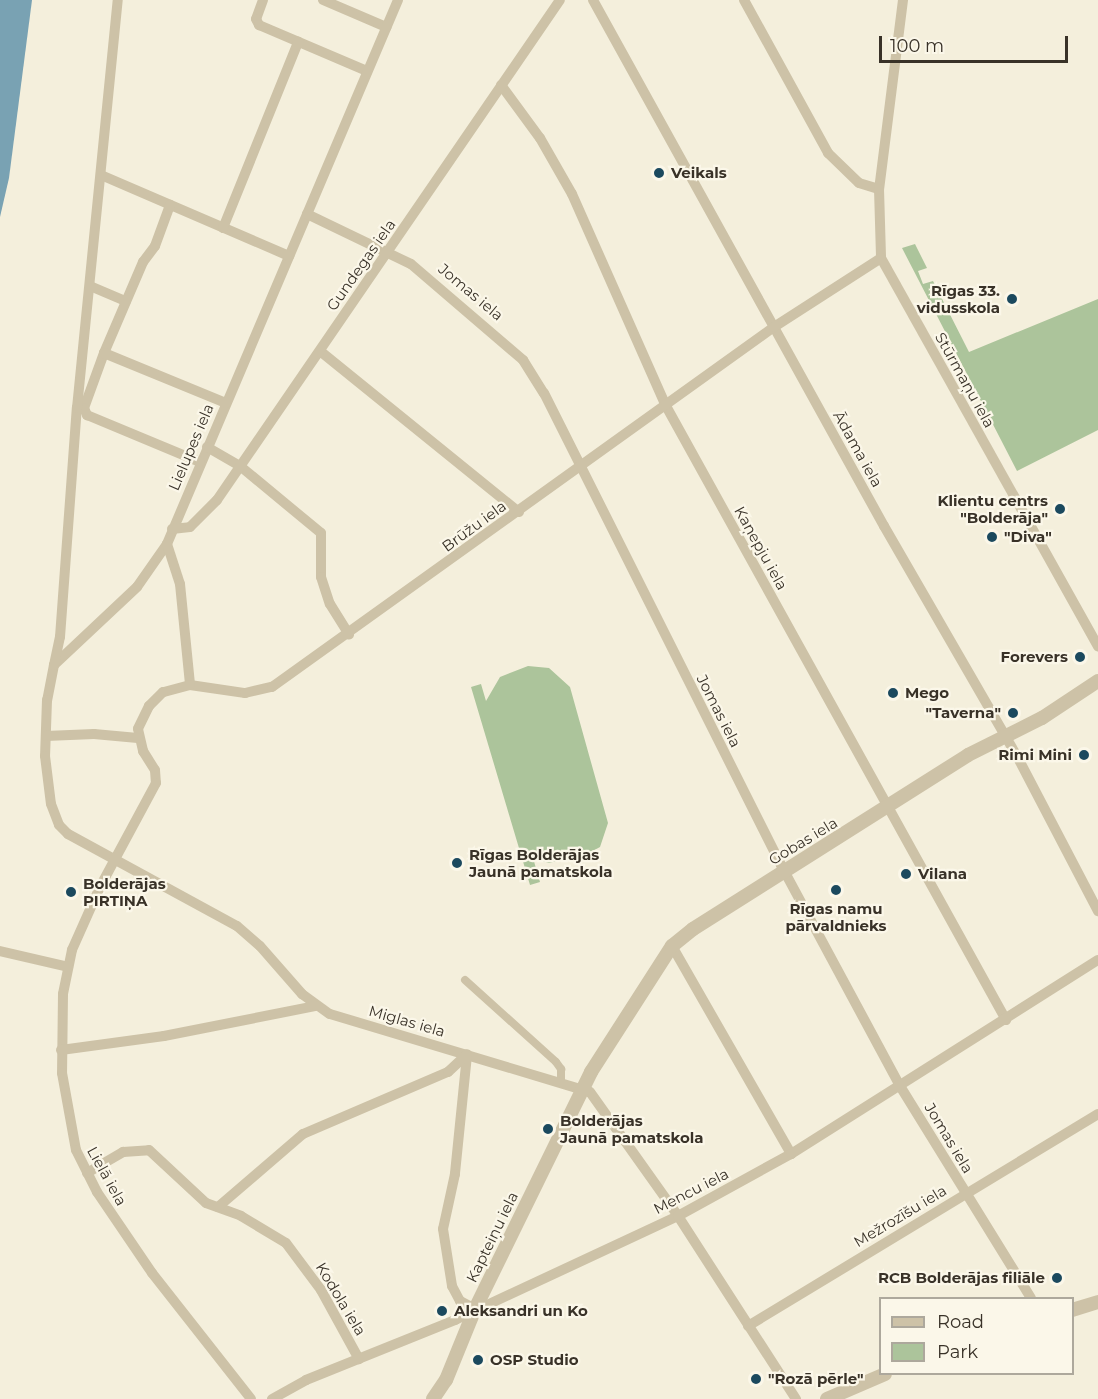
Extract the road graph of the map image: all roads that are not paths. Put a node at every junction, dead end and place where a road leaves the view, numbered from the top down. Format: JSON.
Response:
{"nodes":[{"id":1,"x":118,"y":0,"type":"edge"},
{"id":2,"x":263,"y":0,"type":"edge"},
{"id":3,"x":323,"y":0,"type":"edge"},
{"id":4,"x":398,"y":0,"type":"edge"},
{"id":5,"x":561,"y":0,"type":"edge"},
{"id":6,"x":593,"y":0,"type":"edge"},
{"id":7,"x":744,"y":0,"type":"edge"},
{"id":8,"x":903,"y":0,"type":"edge"},
{"id":9,"x":386,"y":27,"type":"junction"},
{"id":10,"x":298,"y":42,"type":"junction"},
{"id":11,"x":367,"y":71,"type":"junction"},
{"id":12,"x":501,"y":85,"type":"junction"},
{"id":13,"x":101,"y":175,"type":"junction"},
{"id":14,"x":879,"y":189,"type":"junction"},
{"id":15,"x":170,"y":205,"type":"junction"},
{"id":16,"x":307,"y":214,"type":"junction"},
{"id":17,"x":223,"y":228,"type":"junction"},
{"id":18,"x":389,"y":250,"type":"junction"},
{"id":19,"x":289,"y":256,"type":"junction"},
{"id":20,"x":881,"y":258,"type":"junction"},
{"id":21,"x":90,"y":286,"type":"junction"},
{"id":22,"x":126,"y":301,"type":"junction"},
{"id":23,"x":774,"y":327,"type":"junction"},
{"id":24,"x":320,"y":351,"type":"junction"},
{"id":25,"x":104,"y":353,"type":"junction"},
{"id":26,"x":226,"y":403,"type":"junction"},
{"id":27,"x":666,"y":406,"type":"junction"},
{"id":28,"x":80,"y":408,"type":"junction"},
{"id":29,"x":207,"y":447,"type":"junction"},
{"id":30,"x":200,"y":462,"type":"junction"},
{"id":31,"x":240,"y":466,"type":"junction"},
{"id":32,"x":579,"y":468,"type":"junction"},
{"id":33,"x":519,"y":512,"type":"junction"},
{"id":34,"x":172,"y":529,"type":"junction"},
{"id":35,"x":166,"y":544,"type":"junction"},
{"id":36,"x":349,"y":635,"type":"junction"},
{"id":37,"x":1098,"y":647,"type":"edge"},
{"id":38,"x":54,"y":665,"type":"junction"},
{"id":39,"x":1098,"y":681,"type":"edge"},
{"id":40,"x":190,"y":685,"type":"junction"},
{"id":41,"x":1002,"y":735,"type":"junction"},
{"id":42,"x":46,"y":736,"type":"junction"},
{"id":43,"x":138,"y":738,"type":"junction"},
{"id":44,"x":888,"y":808,"type":"junction"},
{"id":45,"x":114,"y":860,"type":"junction"},
{"id":46,"x":784,"y":872,"type":"junction"},
{"id":47,"x":1098,"y":911,"type":"edge"},
{"id":48,"x":672,"y":946,"type":"junction"},
{"id":49,"x":0,"y":951,"type":"edge"},
{"id":50,"x":1098,"y":960,"type":"edge"},
{"id":51,"x":68,"y":967,"type":"junction"},
{"id":52,"x":465,"y":980,"type":"dead end"},
{"id":53,"x":316,"y":1006,"type":"junction"},
{"id":54,"x":1006,"y":1020,"type":"junction"},
{"id":55,"x":61,"y":1050,"type":"junction"},
{"id":56,"x":467,"y":1054,"type":"junction"},
{"id":57,"x":561,"y":1083,"type":"junction"},
{"id":58,"x":900,"y":1086,"type":"junction"},
{"id":59,"x":582,"y":1089,"type":"junction"},
{"id":60,"x":1098,"y":1114,"type":"edge"},
{"id":61,"x":791,"y":1154,"type":"junction"},
{"id":62,"x":87,"y":1173,"type":"junction"},
{"id":63,"x":966,"y":1193,"type":"junction"},
{"id":64,"x":218,"y":1207,"type":"junction"},
{"id":65,"x":678,"y":1216,"type":"junction"},
{"id":66,"x":1029,"y":1297,"type":"edge"},
{"id":67,"x":1098,"y":1302,"type":"edge"},
{"id":68,"x":476,"y":1309,"type":"junction"},
{"id":69,"x":1074,"y":1309,"type":"edge"},
{"id":70,"x":748,"y":1326,"type":"junction"},
{"id":71,"x":358,"y":1359,"type":"junction"},
{"id":72,"x":883,"y":1375,"type":"edge"},
{"id":73,"x":251,"y":1399,"type":"edge"},
{"id":74,"x":272,"y":1399,"type":"edge"},
{"id":75,"x":433,"y":1399,"type":"edge"},
{"id":76,"x":796,"y":1399,"type":"edge"},
{"id":77,"x":827,"y":1399,"type":"edge"}],
"edges":[{"from":1,"to":13,"type":"street"},
{"from":2,"to":10,"type":"street"},
{"from":3,"to":9,"type":"street"},
{"from":4,"to":9,"type":"street","name":"Lielupes iela"},
{"from":5,"to":12,"type":"street","name":"Gundegas iela"},
{"from":6,"to":23,"type":"street","name":"Ādama iela"},
{"from":7,"to":14,"type":"street"},
{"from":8,"to":14,"type":"street","name":"Stūrmaņu iela"},
{"from":9,"to":11,"type":"street","name":"Lielupes iela"},
{"from":10,"to":11,"type":"street"},
{"from":10,"to":17,"type":"street"},
{"from":11,"to":16,"type":"street","name":"Lielupes iela"},
{"from":12,"to":18,"type":"street","name":"Gundegas iela"},
{"from":12,"to":27,"type":"street","name":"Kaņepju iela"},
{"from":13,"to":15,"type":"street"},
{"from":13,"to":21,"type":"street"},
{"from":14,"to":20,"type":"street","name":"Stūrmaņu iela"},
{"from":15,"to":17,"type":"street"},
{"from":15,"to":22,"type":"street"},
{"from":16,"to":18,"type":"street","name":"Jomas iela"},
{"from":16,"to":19,"type":"street","name":"Lielupes iela"},
{"from":17,"to":19,"type":"street"},
{"from":18,"to":24,"type":"street","name":"Gundegas iela"},
{"from":18,"to":32,"type":"street","name":"Jomas iela"},
{"from":19,"to":26,"type":"street","name":"Lielupes iela"},
{"from":20,"to":23,"type":"street","name":"Brūžu iela"},
{"from":20,"to":37,"type":"street","name":"Stūrmaņu iela"},
{"from":21,"to":22,"type":"street"},
{"from":21,"to":28,"type":"street"},
{"from":22,"to":25,"type":"street"},
{"from":23,"to":27,"type":"street","name":"Brūžu iela"},
{"from":23,"to":41,"type":"street","name":"Ādama iela"},
{"from":24,"to":31,"type":"street","name":"Gundegas iela"},
{"from":24,"to":33,"type":"street"},
{"from":25,"to":26,"type":"street"},
{"from":25,"to":28,"type":"street"},
{"from":26,"to":29,"type":"street","name":"Lielupes iela"},
{"from":27,"to":32,"type":"street","name":"Brūžu iela"},
{"from":27,"to":44,"type":"street","name":"Kaņepju iela"},
{"from":28,"to":30,"type":"street"},
{"from":28,"to":38,"type":"street"},
{"from":29,"to":30,"type":"street","name":"Lielupes iela"},
{"from":29,"to":31,"type":"street"},
{"from":30,"to":34,"type":"street","name":"Lielupes iela"},
{"from":31,"to":34,"type":"street","name":"Gundegas iela"},
{"from":31,"to":36,"type":"street"},
{"from":32,"to":33,"type":"street","name":"Brūžu iela"},
{"from":32,"to":46,"type":"street","name":"Jomas iela"},
{"from":33,"to":36,"type":"street","name":"Brūžu iela"},
{"from":34,"to":35,"type":"street","name":"Lielupes iela"},
{"from":35,"to":38,"type":"street","name":"Lielupes iela"},
{"from":35,"to":40,"type":"street"},
{"from":36,"to":40,"type":"street","name":"Brūžu iela"},
{"from":38,"to":42,"type":"street"},
{"from":39,"to":41,"type":"street","name":"Gobas iela"},
{"from":40,"to":43,"type":"street"},
{"from":41,"to":44,"type":"street","name":"Gobas iela"},
{"from":41,"to":47,"type":"street","name":"Ādama iela"},
{"from":42,"to":43,"type":"street"},
{"from":42,"to":45,"type":"street"},
{"from":43,"to":45,"type":"street"},
{"from":44,"to":46,"type":"street","name":"Gobas iela"},
{"from":44,"to":54,"type":"street","name":"Kaņepju iela"},
{"from":45,"to":51,"type":"street","name":"Lielā iela"},
{"from":45,"to":53,"type":"street","name":"Miglas iela"},
{"from":46,"to":48,"type":"street","name":"Gobas iela"},
{"from":46,"to":58,"type":"street","name":"Jomas iela"},
{"from":48,"to":59,"type":"street","name":"Gobas iela"},
{"from":48,"to":61,"type":"street"},
{"from":49,"to":51,"type":"street"},
{"from":50,"to":54,"type":"street","name":"Mencu iela"},
{"from":51,"to":55,"type":"street","name":"Lielā iela"},
{"from":52,"to":57,"type":"street"},
{"from":53,"to":55,"type":"street"},
{"from":53,"to":56,"type":"street","name":"Miglas iela"},
{"from":54,"to":58,"type":"street","name":"Mencu iela"},
{"from":55,"to":62,"type":"street","name":"Lielā iela"},
{"from":56,"to":57,"type":"street","name":"Miglas iela"},
{"from":56,"to":64,"type":"street"},
{"from":56,"to":68,"type":"street"},
{"from":57,"to":59,"type":"street","name":"Miglas iela"},
{"from":58,"to":61,"type":"street","name":"Mencu iela"},
{"from":58,"to":63,"type":"street","name":"Jomas iela"},
{"from":59,"to":65,"type":"street","name":"Miglas iela"},
{"from":59,"to":68,"type":"street","name":"Kapteiņu iela"},
{"from":60,"to":63,"type":"street","name":"Mežrozīšu iela"},
{"from":61,"to":65,"type":"street","name":"Mencu iela"},
{"from":62,"to":64,"type":"street","name":"Kodola iela"},
{"from":62,"to":73,"type":"street","name":"Lielā iela"},
{"from":63,"to":66,"type":"street","name":"Jomas iela"},
{"from":63,"to":70,"type":"street","name":"Mežrozīšu iela"},
{"from":64,"to":71,"type":"street","name":"Kodola iela"},
{"from":65,"to":68,"type":"street","name":"Mencu iela"},
{"from":65,"to":70,"type":"street","name":"Miglas iela"},
{"from":67,"to":69,"type":"street"},
{"from":68,"to":71,"type":"street","name":"Mencu iela"},
{"from":68,"to":75,"type":"street","name":"Kapteiņu iela"},
{"from":70,"to":76,"type":"street","name":"Miglas iela"},
{"from":71,"to":74,"type":"street","name":"Mencu iela"},
{"from":72,"to":77,"type":"street"}]}
